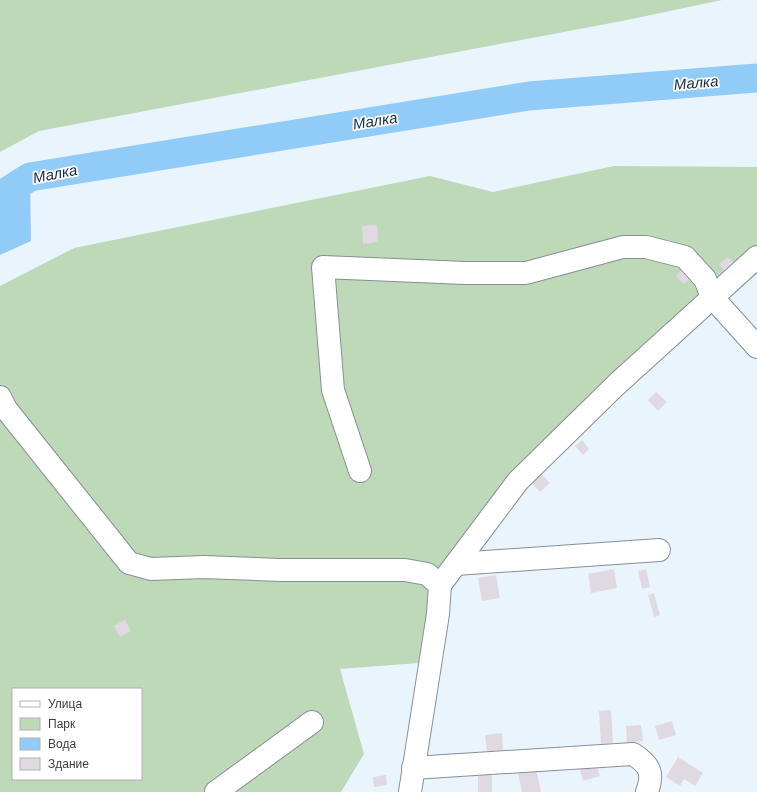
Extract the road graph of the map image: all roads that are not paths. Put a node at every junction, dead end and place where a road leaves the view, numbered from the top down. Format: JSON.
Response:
{"nodes":[{"id":1,"x":757,"y":257,"type":"edge"},
{"id":2,"x":712,"y":297,"type":"junction"},
{"id":3,"x":757,"y":347,"type":"edge"},
{"id":4,"x":0,"y":397,"type":"edge"},
{"id":5,"x":360,"y":471,"type":"dead end"},
{"id":6,"x":659,"y":550,"type":"dead end"},
{"id":7,"x":456,"y":564,"type":"junction"},
{"id":8,"x":440,"y":585,"type":"junction"},
{"id":9,"x":312,"y":722,"type":"dead end"},
{"id":10,"x":414,"y":768,"type":"junction"},
{"id":11,"x":216,"y":792,"type":"edge"},
{"id":12,"x":410,"y":792,"type":"edge"},
{"id":13,"x":647,"y":792,"type":"edge"}],
"edges":[{"from":1,"to":2,"type":"street"},
{"from":2,"to":3,"type":"street"},
{"from":2,"to":5,"type":"street"},
{"from":2,"to":7,"type":"street"},
{"from":4,"to":8,"type":"street"},
{"from":6,"to":7,"type":"street"},
{"from":7,"to":8,"type":"street"},
{"from":8,"to":10,"type":"street"},
{"from":9,"to":11,"type":"street"},
{"from":10,"to":12,"type":"street"},
{"from":10,"to":13,"type":"street"}]}
